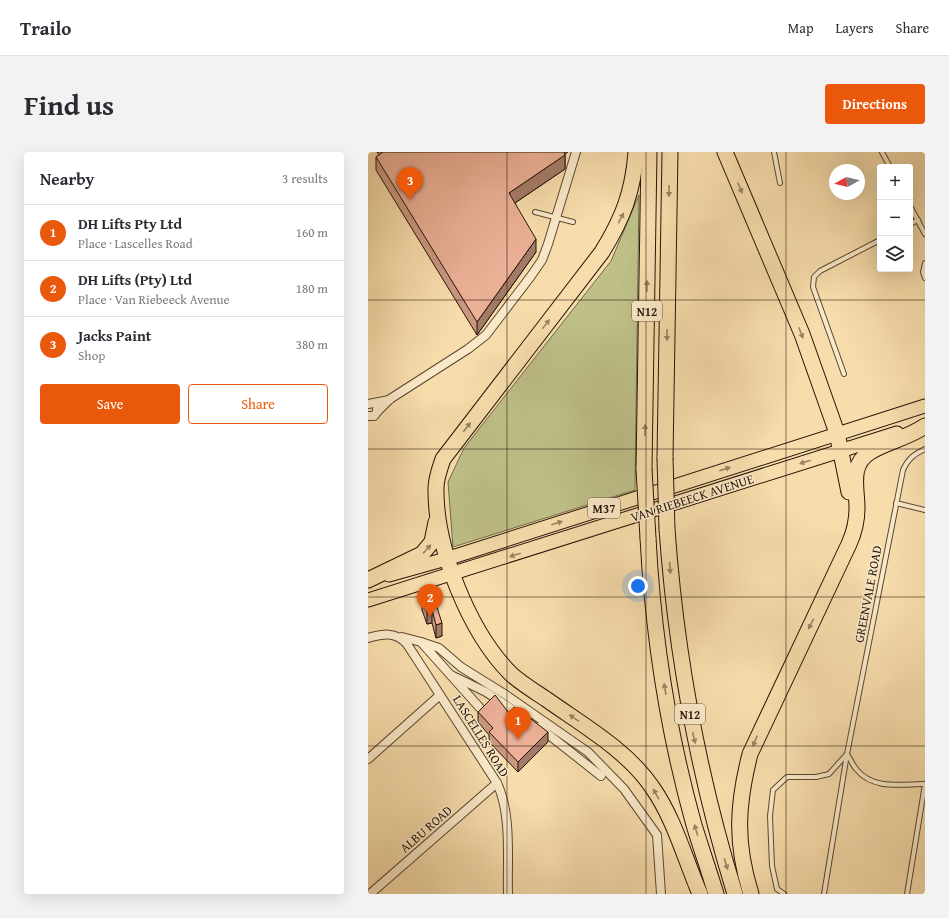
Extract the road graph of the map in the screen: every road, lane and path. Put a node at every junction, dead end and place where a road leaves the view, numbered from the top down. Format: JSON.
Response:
{"nodes":[{"id":1,"x":576,"y":152,"type":"edge"},
{"id":2,"x":636,"y":152,"type":"edge"},
{"id":3,"x":649,"y":152,"type":"edge"},
{"id":4,"x":670,"y":152,"type":"edge"},
{"id":5,"x":725,"y":152,"type":"edge"},
{"id":6,"x":774,"y":152,"type":"edge"},
{"id":7,"x":882,"y":152,"type":"edge"},
{"id":8,"x":888,"y":164,"type":"edge"},
{"id":9,"x":780,"y":183,"type":"dead end"},
{"id":10,"x":913,"y":211,"type":"edge"},
{"id":11,"x":535,"y":212,"type":"dead end"},
{"id":12,"x":556,"y":218,"type":"junction"},
{"id":13,"x":918,"y":220,"type":"junction"},
{"id":14,"x":573,"y":222,"type":"dead end"},
{"id":15,"x":913,"y":222,"type":"edge"},
{"id":16,"x":925,"y":234,"type":"edge"},
{"id":17,"x":877,"y":242,"type":"edge"},
{"id":18,"x":925,"y":263,"type":"edge"},
{"id":19,"x":925,"y":278,"type":"edge"},
{"id":20,"x":844,"y":374,"type":"dead end"},
{"id":21,"x":390,"y":399,"type":"junction"},
{"id":22,"x":371,"y":404,"type":"edge"},
{"id":23,"x":925,"y":406,"type":"edge"},
{"id":24,"x":378,"y":412,"type":"junction"},
{"id":25,"x":368,"y":417,"type":"edge"},
{"id":26,"x":925,"y":426,"type":"edge"},
{"id":27,"x":837,"y":433,"type":"junction"},
{"id":28,"x":925,"y":449,"type":"edge"},
{"id":29,"x":842,"y":450,"type":"junction"},
{"id":30,"x":896,"y":503,"type":"junction"},
{"id":31,"x":437,"y":505,"type":"junction"},
{"id":32,"x":925,"y":510,"type":"edge"},
{"id":33,"x":853,"y":534,"type":"junction"},
{"id":34,"x":446,"y":559,"type":"junction"},
{"id":35,"x":452,"y":574,"type":"junction"},
{"id":36,"x":368,"y":580,"type":"edge"},
{"id":37,"x":368,"y":600,"type":"edge"},
{"id":38,"x":399,"y":636,"type":"junction"},
{"id":39,"x":368,"y":638,"type":"edge"},
{"id":40,"x":421,"y":642,"type":"junction"},
{"id":41,"x":453,"y":676,"type":"junction"},
{"id":42,"x":440,"y":694,"type":"junction"},
{"id":43,"x":480,"y":708,"type":"edge"},
{"id":44,"x":847,"y":754,"type":"junction"},
{"id":45,"x":368,"y":759,"type":"edge"},
{"id":46,"x":601,"y":776,"type":"dead end"},
{"id":47,"x":497,"y":783,"type":"junction"},
{"id":48,"x":925,"y":784,"type":"edge"},
{"id":49,"x":370,"y":894,"type":"edge"},
{"id":50,"x":508,"y":894,"type":"edge"},
{"id":51,"x":661,"y":894,"type":"edge"},
{"id":52,"x":700,"y":894,"type":"edge"},
{"id":53,"x":716,"y":894,"type":"edge"},
{"id":54,"x":735,"y":894,"type":"edge"},
{"id":55,"x":751,"y":894,"type":"edge"},
{"id":56,"x":784,"y":894,"type":"edge"},
{"id":57,"x":824,"y":894,"type":"edge"},
{"id":58,"x":907,"y":894,"type":"edge"}],
"edges":[{"from":1,"to":12,"type":"street"},
{"from":31,"to":2,"type":"highway","one_way":true},
{"from":53,"to":3,"type":"highway","number":"N12","one_way":true,"bridge":true},
{"from":4,"to":54,"type":"highway","number":"N12","one_way":true,"bridge":true},
{"from":5,"to":27,"type":"highway","one_way":true},
{"from":6,"to":9,"type":"lane"},
{"from":7,"to":8,"type":"lane"},
{"from":10,"to":13,"type":"lane"},
{"from":11,"to":12,"type":"lane"},
{"from":12,"to":14,"type":"lane"},
{"from":12,"to":21,"type":"street"},
{"from":13,"to":15,"type":"lane"},
{"from":13,"to":16,"type":"lane"},
{"from":17,"to":20,"type":"lane"},
{"from":18,"to":19,"type":"lane"},
{"from":21,"to":22,"type":"street"},
{"from":21,"to":24,"type":"street"},
{"from":22,"to":24,"type":"street"},
{"from":23,"to":27,"type":"main road","name":"VAN RIEBEECK AVENUE","number":"M37"},
{"from":24,"to":25,"type":"street"},
{"from":26,"to":29,"type":"main road","name":"VAN RIEBEECK AVENUE","number":"M37"},
{"from":26,"to":33,"type":"highway"},
{"from":27,"to":29,"type":"highway"},
{"from":34,"to":27,"type":"main road","name":"VAN RIEBEECK AVENUE","number":"M37","one_way":true},
{"from":28,"to":30,"type":"lane","name":"GREENVALE ROAD"},
{"from":29,"to":33,"type":"highway"},
{"from":29,"to":35,"type":"main road","name":"VAN RIEBEECK AVENUE","number":"M37","one_way":true},
{"from":30,"to":32,"type":"lane"},
{"from":30,"to":44,"type":"lane","name":"GREENVALE ROAD"},
{"from":31,"to":34,"type":"highway"},
{"from":36,"to":31,"type":"highway","one_way":true},
{"from":33,"to":55,"type":"highway","one_way":true},
{"from":34,"to":35,"type":"highway"},
{"from":34,"to":36,"type":"main road","name":"VAN RIEBEECK AVENUE","number":"M37"},
{"from":35,"to":37,"type":"main road","name":"VAN RIEBEECK AVENUE","number":"M37"},
{"from":52,"to":35,"type":"highway","one_way":true},
{"from":38,"to":39,"type":"street"},
{"from":38,"to":40,"type":"street"},
{"from":38,"to":42,"type":"street","name":"LASCELLES ROAD"},
{"from":40,"to":41,"type":"street"},
{"from":40,"to":51,"type":"street"},
{"from":41,"to":43,"type":"street"},
{"from":41,"to":46,"type":"street"},
{"from":42,"to":45,"type":"street"},
{"from":42,"to":47,"type":"street","name":"LASCELLES ROAD"},
{"from":44,"to":48,"type":"lane"},
{"from":44,"to":56,"type":"lane"},
{"from":44,"to":57,"type":"lane","name":"GREENVALE ROAD"},
{"from":47,"to":49,"type":"street","name":"ALBU ROAD"},
{"from":47,"to":50,"type":"street","name":"LASCELLES ROAD"},
{"from":48,"to":58,"type":"lane"}]}
